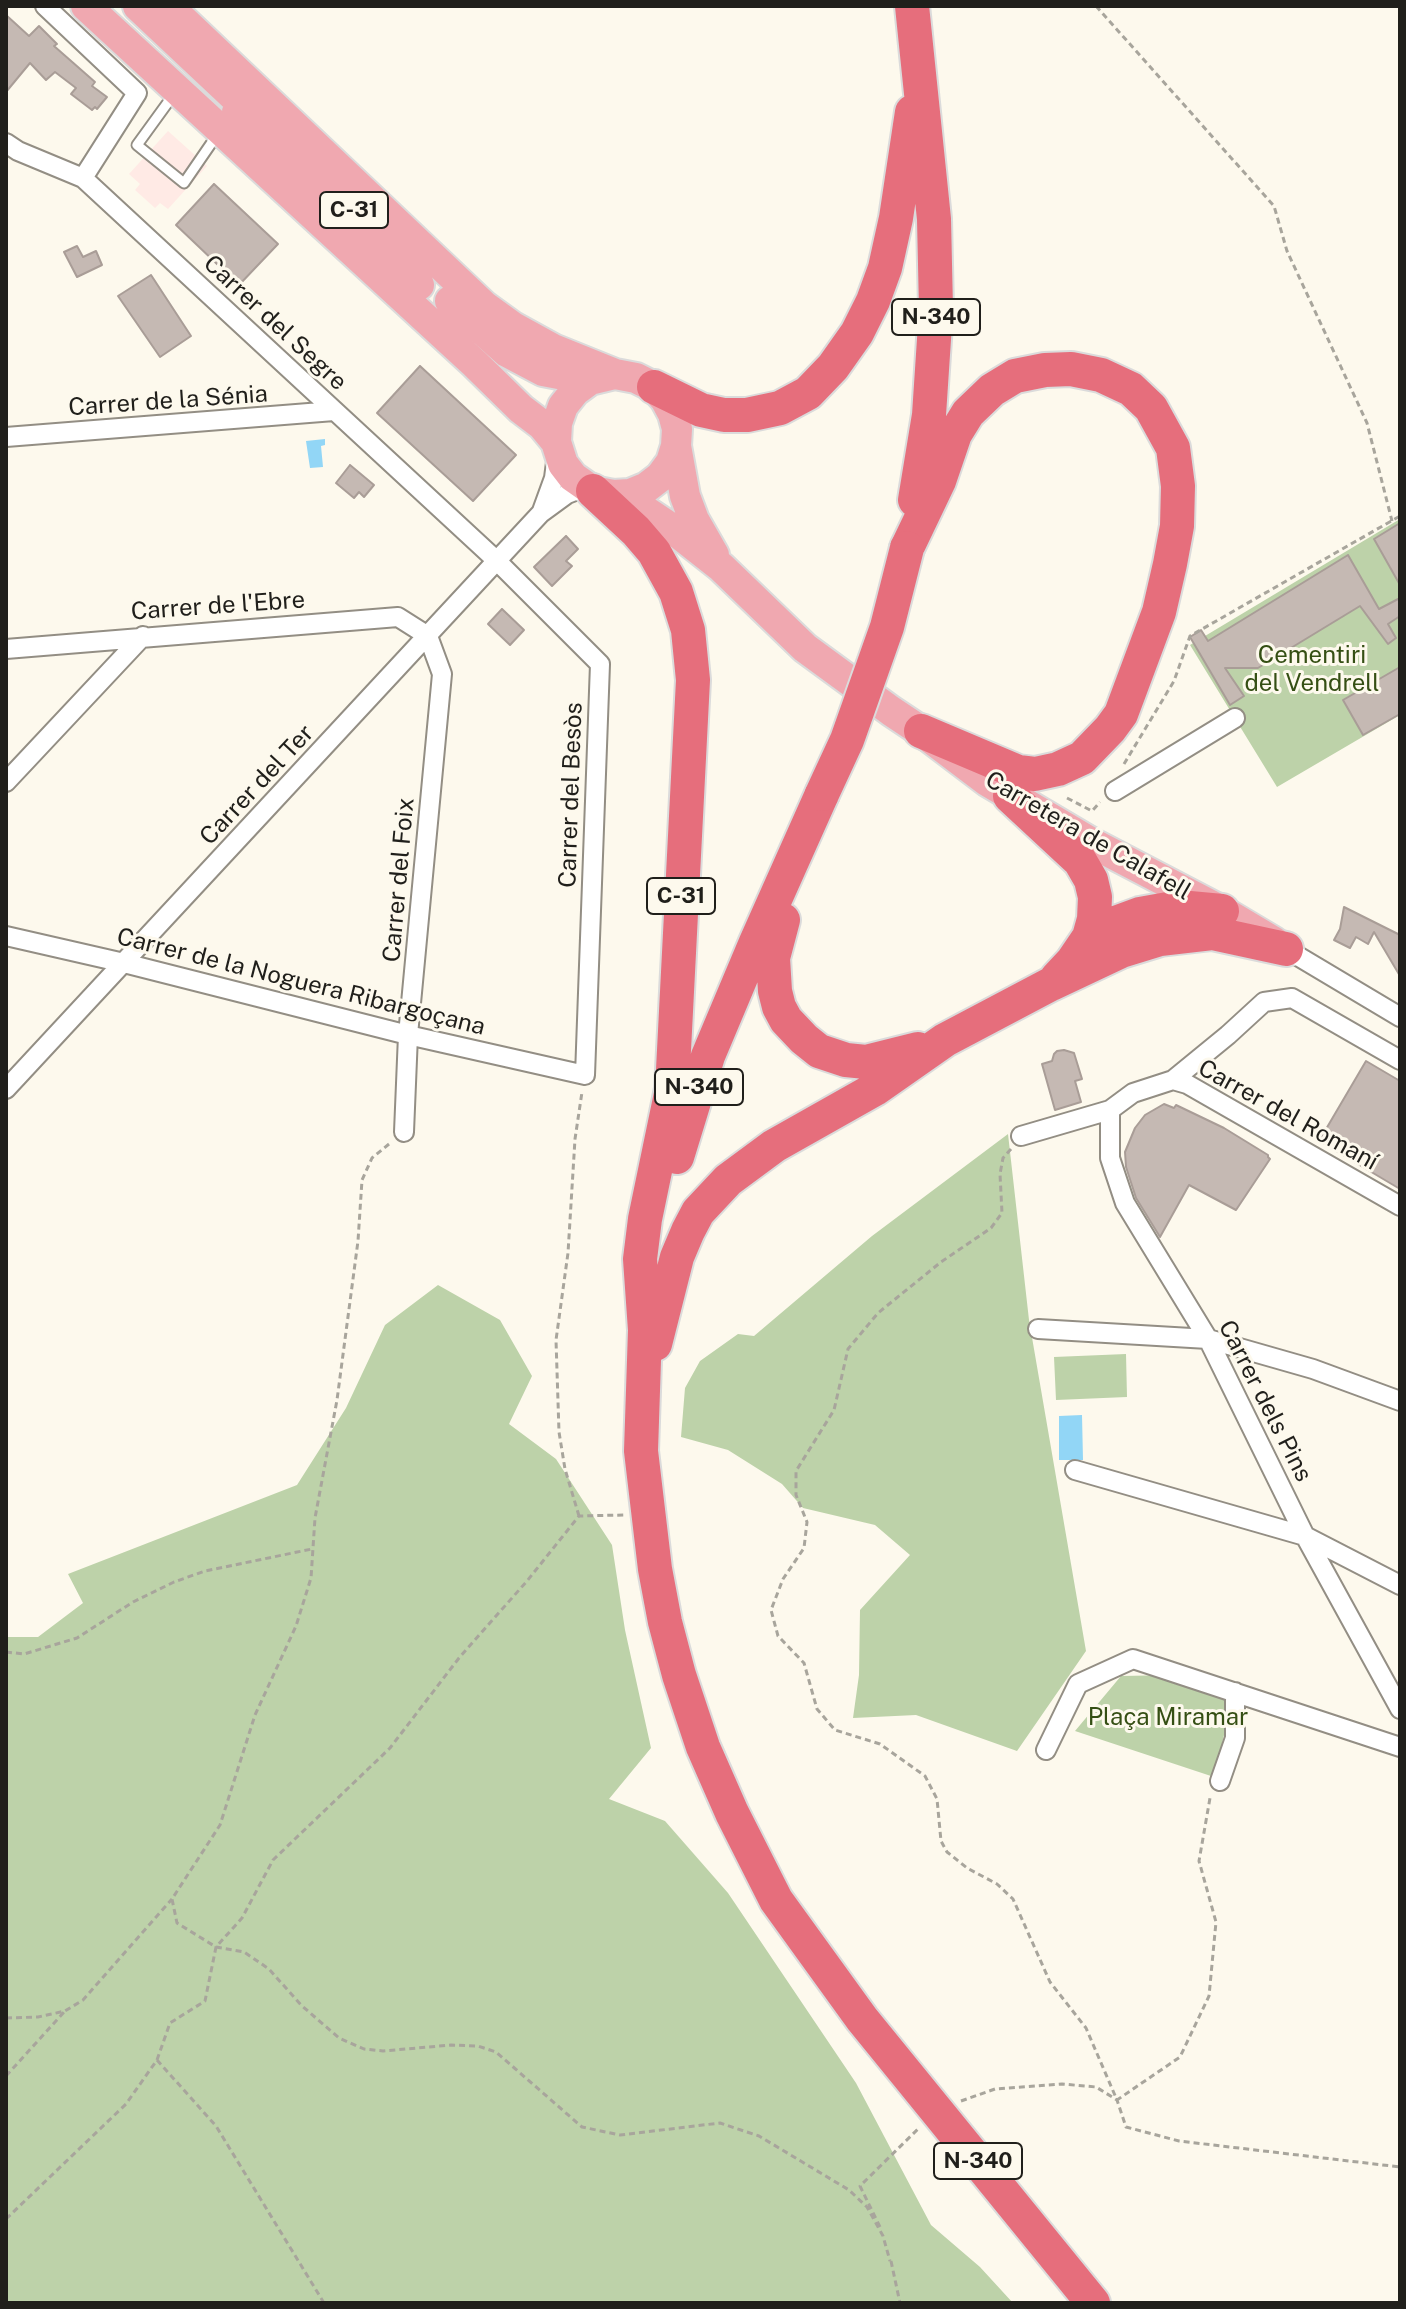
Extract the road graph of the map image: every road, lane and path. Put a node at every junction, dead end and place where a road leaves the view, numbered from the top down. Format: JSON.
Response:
{"nodes":[{"id":1,"x":45,"y":6,"type":"edge"},
{"id":2,"x":86,"y":6,"type":"edge"},
{"id":3,"x":125,"y":6,"type":"edge"},
{"id":4,"x":138,"y":6,"type":"edge"},
{"id":5,"x":168,"y":6,"type":"edge"},
{"id":6,"x":912,"y":6,"type":"edge"},
{"id":7,"x":1096,"y":6,"type":"edge"},
{"id":8,"x":919,"y":68,"type":"junction"},
{"id":9,"x":176,"y":91,"type":"junction"},
{"id":10,"x":220,"y":131,"type":"junction"},
{"id":11,"x":10,"y":149,"type":"edge"},
{"id":12,"x":83,"y":178,"type":"junction"},
{"id":13,"x":603,"y":377,"type":"junction"},
{"id":14,"x":654,"y":387,"type":"junction"},
{"id":15,"x":334,"y":411,"type":"junction"},
{"id":16,"x":6,"y":437,"type":"edge"},
{"id":17,"x":552,"y":439,"type":"junction"},
{"id":18,"x":676,"y":446,"type":"junction"},
{"id":19,"x":597,"y":491,"type":"junction"},
{"id":20,"x":541,"y":513,"type":"junction"},
{"id":21,"x":1400,"y":516,"type":"edge"},
{"id":22,"x":1392,"y":521,"type":"junction"},
{"id":23,"x":907,"y":548,"type":"junction"},
{"id":24,"x":496,"y":560,"type":"junction"},
{"id":25,"x":721,"y":567,"type":"junction"},
{"id":26,"x":143,"y":636,"type":"junction"},
{"id":27,"x":428,"y":636,"type":"junction"},
{"id":28,"x":6,"y":649,"type":"edge"},
{"id":29,"x":1235,"y":718,"type":"dead end"},
{"id":30,"x":921,"y":731,"type":"junction"},
{"id":31,"x":1123,"y":766,"type":"dead end"},
{"id":32,"x":1058,"y":769,"type":"junction"},
{"id":33,"x":6,"y":782,"type":"edge"},
{"id":34,"x":1108,"y":792,"type":"junction"},
{"id":35,"x":1010,"y":796,"type":"junction"},
{"id":36,"x":1098,"y":803,"type":"junction"},
{"id":37,"x":794,"y":856,"type":"junction"},
{"id":38,"x":1222,"y":911,"type":"junction"},
{"id":39,"x":6,"y":936,"type":"edge"},
{"id":40,"x":1089,"y":937,"type":"junction"},
{"id":41,"x":1286,"y":949,"type":"junction"},
{"id":42,"x":124,"y":963,"type":"junction"},
{"id":43,"x":1051,"y":984,"type":"junction"},
{"id":44,"x":1400,"y":1017,"type":"edge"},
{"id":45,"x":408,"y":1035,"type":"junction"},
{"id":46,"x":945,"y":1040,"type":"junction"},
{"id":47,"x":1400,"y":1060,"type":"edge"},
{"id":48,"x":585,"y":1075,"type":"junction"},
{"id":49,"x":1173,"y":1080,"type":"junction"},
{"id":50,"x":6,"y":1089,"type":"edge"},
{"id":51,"x":1110,"y":1110,"type":"junction"},
{"id":52,"x":404,"y":1132,"type":"joint"},
{"id":53,"x":1021,"y":1136,"type":"joint"},
{"id":54,"x":1400,"y":1206,"type":"edge"},
{"id":55,"x":1038,"y":1329,"type":"dead end"},
{"id":56,"x":645,"y":1330,"type":"junction"},
{"id":57,"x":1208,"y":1339,"type":"junction"},
{"id":58,"x":643,"y":1386,"type":"junction"},
{"id":59,"x":1400,"y":1401,"type":"edge"},
{"id":60,"x":1075,"y":1470,"type":"dead end"},
{"id":61,"x":648,"y":1514,"type":"junction"},
{"id":62,"x":579,"y":1516,"type":"junction"},
{"id":63,"x":1305,"y":1536,"type":"junction"},
{"id":64,"x":313,"y":1549,"type":"junction"},
{"id":65,"x":1400,"y":1585,"type":"edge"},
{"id":66,"x":6,"y":1652,"type":"edge"},
{"id":67,"x":1235,"y":1692,"type":"junction"},
{"id":68,"x":1400,"y":1709,"type":"edge"},
{"id":69,"x":1400,"y":1747,"type":"edge"},
{"id":70,"x":1046,"y":1750,"type":"dead end"},
{"id":71,"x":1220,"y":1781,"type":"joint"},
{"id":72,"x":172,"y":1899,"type":"junction"},
{"id":73,"x":216,"y":1947,"type":"junction"},
{"id":74,"x":65,"y":2011,"type":"junction"},
{"id":75,"x":6,"y":2018,"type":"edge"},
{"id":76,"x":157,"y":2060,"type":"junction"},
{"id":77,"x":6,"y":2076,"type":"edge"},
{"id":78,"x":1117,"y":2100,"type":"junction"},
{"id":79,"x":935,"y":2111,"type":"junction"},
{"id":80,"x":1400,"y":2167,"type":"edge"},
{"id":81,"x":6,"y":2219,"type":"edge"},
{"id":82,"x":890,"y":2261,"type":"junction"},
{"id":83,"x":324,"y":2303,"type":"edge"},
{"id":84,"x":900,"y":2303,"type":"edge"},
{"id":85,"x":1093,"y":2303,"type":"edge"}],
"edges":[{"from":1,"to":12,"type":"street"},
{"from":2,"to":9,"type":"main road"},
{"from":3,"to":17,"type":"main road","number":"C-31"},
{"from":4,"to":13,"type":"main road","number":"C-31"},
{"from":5,"to":13,"type":"main road"},
{"from":6,"to":8,"type":"highway","number":"N-340"},
{"from":7,"to":22,"type":"path"},
{"from":8,"to":14,"type":"highway"},
{"from":8,"to":23,"type":"highway","number":"N-340"},
{"from":9,"to":10,"type":"main road"},
{"from":9,"to":10,"type":"lane"},
{"from":10,"to":17,"type":"main road"},
{"from":11,"to":12,"type":"street","name":"Carrer del Segre"},
{"from":12,"to":15,"type":"street","name":"Carrer del Segre"},
{"from":13,"to":14,"type":"main road","number":"C-31"},
{"from":13,"to":17,"type":"main road"},
{"from":14,"to":18,"type":"main road","number":"C-31"},
{"from":15,"to":16,"type":"street","name":"Carrer de la Sénia"},
{"from":15,"to":24,"type":"street","name":"Carrer del Segre"},
{"from":17,"to":19,"type":"main road","number":"C-31"},
{"from":17,"to":20,"type":"street","name":"Carrer del Ter"},
{"from":18,"to":19,"type":"main road"},
{"from":18,"to":25,"type":"main road","name":"Carretera de Calafell","number":"C-31"},
{"from":19,"to":20,"type":"street","name":"Carrer del Ter"},
{"from":19,"to":25,"type":"main road","name":"Carretera de Calafell","number":"C-31"},
{"from":19,"to":56,"type":"highway","number":"C-31"},
{"from":20,"to":24,"type":"street","name":"Carrer del Ter"},
{"from":21,"to":22,"type":"path"},
{"from":22,"to":31,"type":"path"},
{"from":23,"to":32,"type":"highway"},
{"from":23,"to":37,"type":"highway","number":"N-340","bridge":true},
{"from":24,"to":27,"type":"street","name":"Carrer del Ter"},
{"from":24,"to":48,"type":"street","name":"Carrer del Besòs"},
{"from":25,"to":30,"type":"main road","name":"Carretera de Calafell","number":"C-31"},
{"from":26,"to":27,"type":"street","name":"Carrer de l'Ebre"},
{"from":26,"to":28,"type":"street","name":"Carrer de l'Ebre"},
{"from":26,"to":33,"type":"street"},
{"from":27,"to":42,"type":"street","name":"Carrer del Ter"},
{"from":27,"to":45,"type":"street","name":"Carrer del Foix"},
{"from":29,"to":34,"type":"street"},
{"from":30,"to":32,"type":"highway"},
{"from":30,"to":35,"type":"main road","name":"Carretera de Calafell","number":"C-31"},
{"from":32,"to":36,"type":"path"},
{"from":34,"to":36,"type":"path"},
{"from":34,"to":36,"type":"path"},
{"from":35,"to":38,"type":"main road","name":"Carretera de Calafell","number":"C-31"},
{"from":35,"to":40,"type":"highway"},
{"from":37,"to":46,"type":"highway"},
{"from":37,"to":56,"type":"highway","number":"N-340"},
{"from":38,"to":40,"type":"highway"},
{"from":38,"to":41,"type":"main road","name":"Carretera de Calafell","number":"C-31"},
{"from":39,"to":42,"type":"street","name":"Carrer de la Noguera Ribargoçana"},
{"from":40,"to":43,"type":"highway"},
{"from":41,"to":43,"type":"highway"},
{"from":41,"to":44,"type":"street","name":"Carretera de Calafell"},
{"from":42,"to":45,"type":"street","name":"Carrer de la Noguera Ribargoçana"},
{"from":42,"to":50,"type":"street","name":"Carrer del Ter"},
{"from":43,"to":46,"type":"highway"},
{"from":45,"to":48,"type":"street","name":"Carrer de la Noguera Ribargoçana"},
{"from":45,"to":52,"type":"street","name":"Carrer del Foix"},
{"from":46,"to":58,"type":"highway"},
{"from":47,"to":49,"type":"street"},
{"from":48,"to":62,"type":"path"},
{"from":49,"to":51,"type":"street","name":"Carrer del Romaní"},
{"from":49,"to":54,"type":"street","name":"Carrer del Romaní"},
{"from":51,"to":53,"type":"street","name":"Carrer del Romaní"},
{"from":51,"to":57,"type":"street","name":"Carrer dels Pins"},
{"from":52,"to":64,"type":"path"},
{"from":53,"to":78,"type":"path"},
{"from":55,"to":57,"type":"street"},
{"from":56,"to":58,"type":"highway","number":"N-340"},
{"from":57,"to":59,"type":"street"},
{"from":57,"to":63,"type":"street","name":"Carrer dels Pins"},
{"from":58,"to":61,"type":"highway","number":"N-340"},
{"from":60,"to":63,"type":"street"},
{"from":61,"to":62,"type":"path"},
{"from":61,"to":79,"type":"highway","number":"N-340"},
{"from":62,"to":73,"type":"path"},
{"from":63,"to":65,"type":"street"},
{"from":63,"to":68,"type":"street","name":"Carrer dels Pins"},
{"from":64,"to":66,"type":"path"},
{"from":64,"to":72,"type":"path"},
{"from":67,"to":69,"type":"street"},
{"from":67,"to":70,"type":"street"},
{"from":67,"to":71,"type":"street"},
{"from":71,"to":78,"type":"path"},
{"from":72,"to":73,"type":"path"},
{"from":72,"to":74,"type":"path"},
{"from":73,"to":76,"type":"path"},
{"from":73,"to":82,"type":"path"},
{"from":74,"to":75,"type":"path"},
{"from":74,"to":77,"type":"path"},
{"from":76,"to":81,"type":"path"},
{"from":76,"to":83,"type":"path"},
{"from":78,"to":79,"type":"path"},
{"from":78,"to":80,"type":"path"},
{"from":79,"to":82,"type":"path"},
{"from":79,"to":85,"type":"highway","number":"N-340"},
{"from":82,"to":84,"type":"path"}]}
